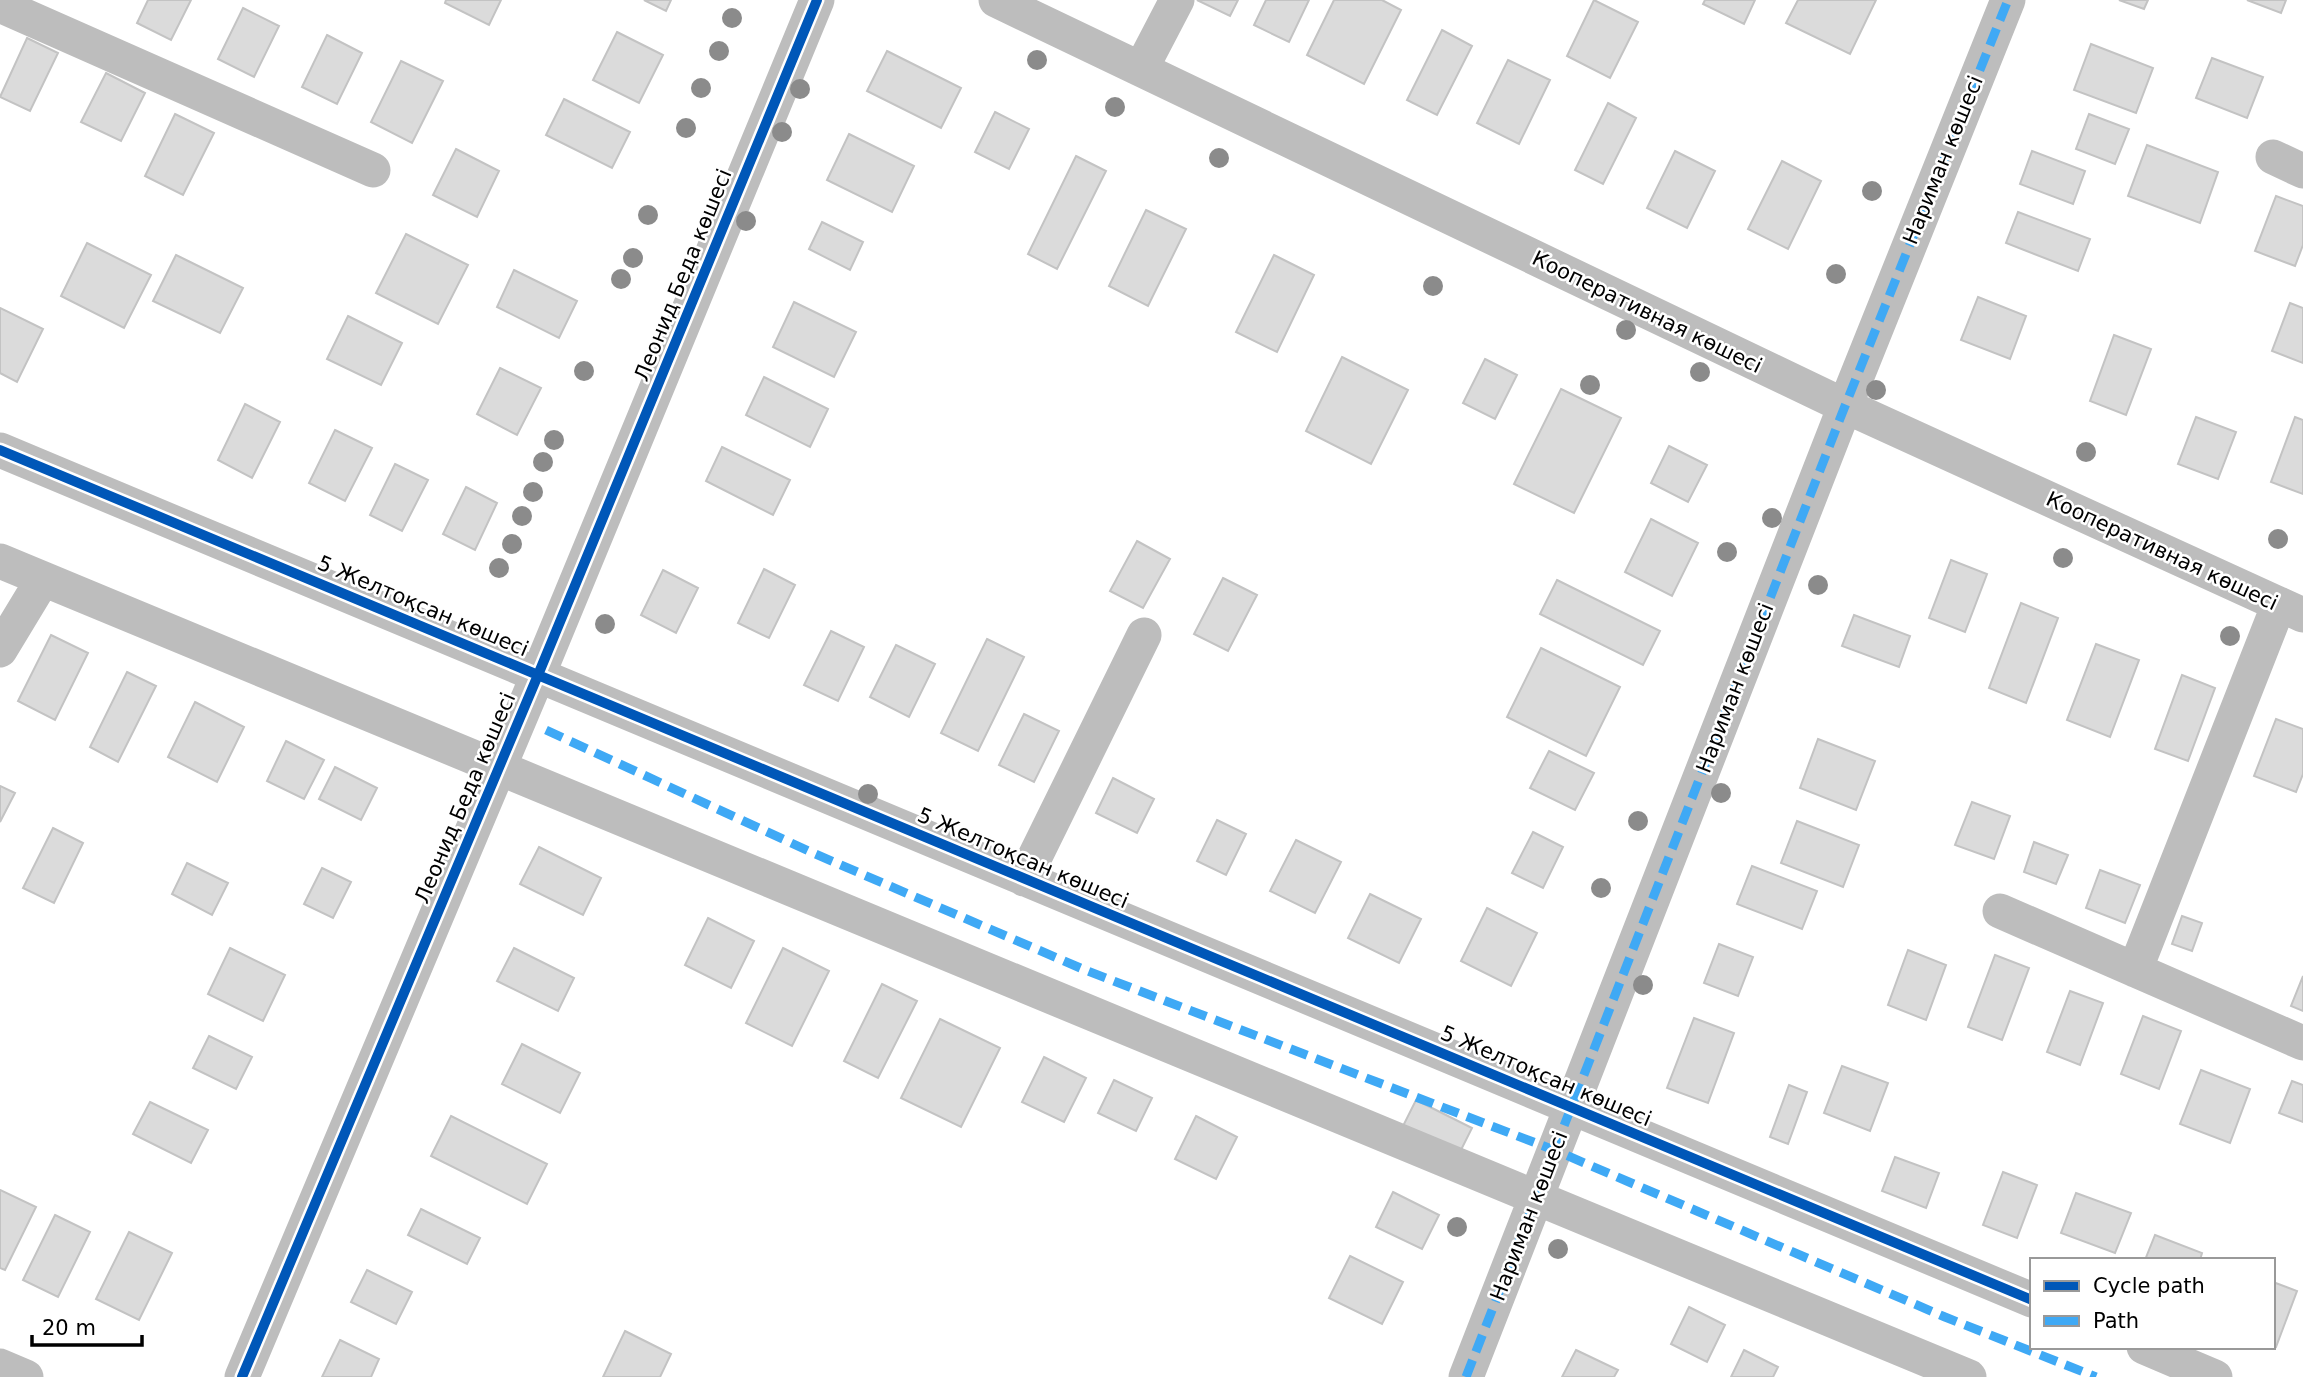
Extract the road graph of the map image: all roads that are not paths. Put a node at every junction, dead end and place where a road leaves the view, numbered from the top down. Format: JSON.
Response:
{"nodes":[{"id":1,"x":817,"y":0,"type":"edge"},
{"id":2,"x":996,"y":0,"type":"edge"},
{"id":3,"x":1177,"y":0,"type":"edge"},
{"id":4,"x":2008,"y":0,"type":"edge"},
{"id":5,"x":0,"y":5,"type":"edge"},
{"id":6,"x":1141,"y":69,"type":"junction"},
{"id":7,"x":373,"y":170,"type":"dead end"},
{"id":8,"x":1845,"y":406,"type":"junction"},
{"id":9,"x":0,"y":450,"type":"edge"},
{"id":10,"x":0,"y":561,"type":"edge"},
{"id":11,"x":43,"y":579,"type":"junction"},
{"id":12,"x":2291,"y":610,"type":"edge"},
{"id":13,"x":1144,"y":635,"type":"dead end"},
{"id":14,"x":0,"y":650,"type":"edge"},
{"id":15,"x":538,"y":675,"type":"junction"},
{"id":16,"x":499,"y":768,"type":"junction"},
{"id":17,"x":1024,"y":879,"type":"junction"},
{"id":18,"x":2000,"y":911,"type":"dead end"},
{"id":19,"x":2135,"y":970,"type":"junction"},
{"id":20,"x":2303,"y":1044,"type":"edge"},
{"id":21,"x":1572,"y":1107,"type":"junction"},
{"id":22,"x":1536,"y":1198,"type":"junction"},
{"id":23,"x":2030,"y":1299,"type":"edge"},
{"id":24,"x":2149,"y":1349,"type":"edge"},
{"id":25,"x":0,"y":1366,"type":"edge"},
{"id":26,"x":26,"y":1377,"type":"edge"},
{"id":27,"x":242,"y":1377,"type":"edge"},
{"id":28,"x":1466,"y":1377,"type":"edge"},
{"id":29,"x":1969,"y":1377,"type":"edge"},
{"id":30,"x":2215,"y":1377,"type":"edge"}],
"edges":[{"from":1,"to":15,"type":"street","name":"Леонид Беда көшесі"},
{"from":2,"to":6,"type":"street","name":"Кооперативная көшесі"},
{"from":3,"to":6,"type":"street"},
{"from":4,"to":8,"type":"street","name":"Нариман көшесі"},
{"from":5,"to":7,"type":"street"},
{"from":6,"to":8,"type":"street","name":"Кооперативная көшесі"},
{"from":8,"to":12,"type":"street","name":"Кооперативная көшесі"},
{"from":8,"to":21,"type":"street","name":"Нариман көшесі"},
{"from":9,"to":15,"type":"street","name":"5 Желтоқсан көшесі"},
{"from":10,"to":11,"type":"street"},
{"from":11,"to":14,"type":"street"},
{"from":11,"to":16,"type":"street"},
{"from":12,"to":19,"type":"street"},
{"from":13,"to":17,"type":"street"},
{"from":15,"to":16,"type":"street","name":"Леонид Беда көшесі"},
{"from":15,"to":17,"type":"street","name":"5 Желтоқсан көшесі"},
{"from":16,"to":22,"type":"street"},
{"from":16,"to":27,"type":"street","name":"Леонид Беда көшесі"},
{"from":17,"to":21,"type":"street","name":"5 Желтоқсан көшесі"},
{"from":18,"to":19,"type":"street"},
{"from":19,"to":20,"type":"street"},
{"from":21,"to":22,"type":"street","name":"Нариман көшесі"},
{"from":21,"to":23,"type":"street","name":"5 Желтоқсан көшесі"},
{"from":22,"to":28,"type":"street","name":"Нариман көшесі"},
{"from":22,"to":29,"type":"street"},
{"from":24,"to":30,"type":"street"},
{"from":25,"to":26,"type":"street"}]}
